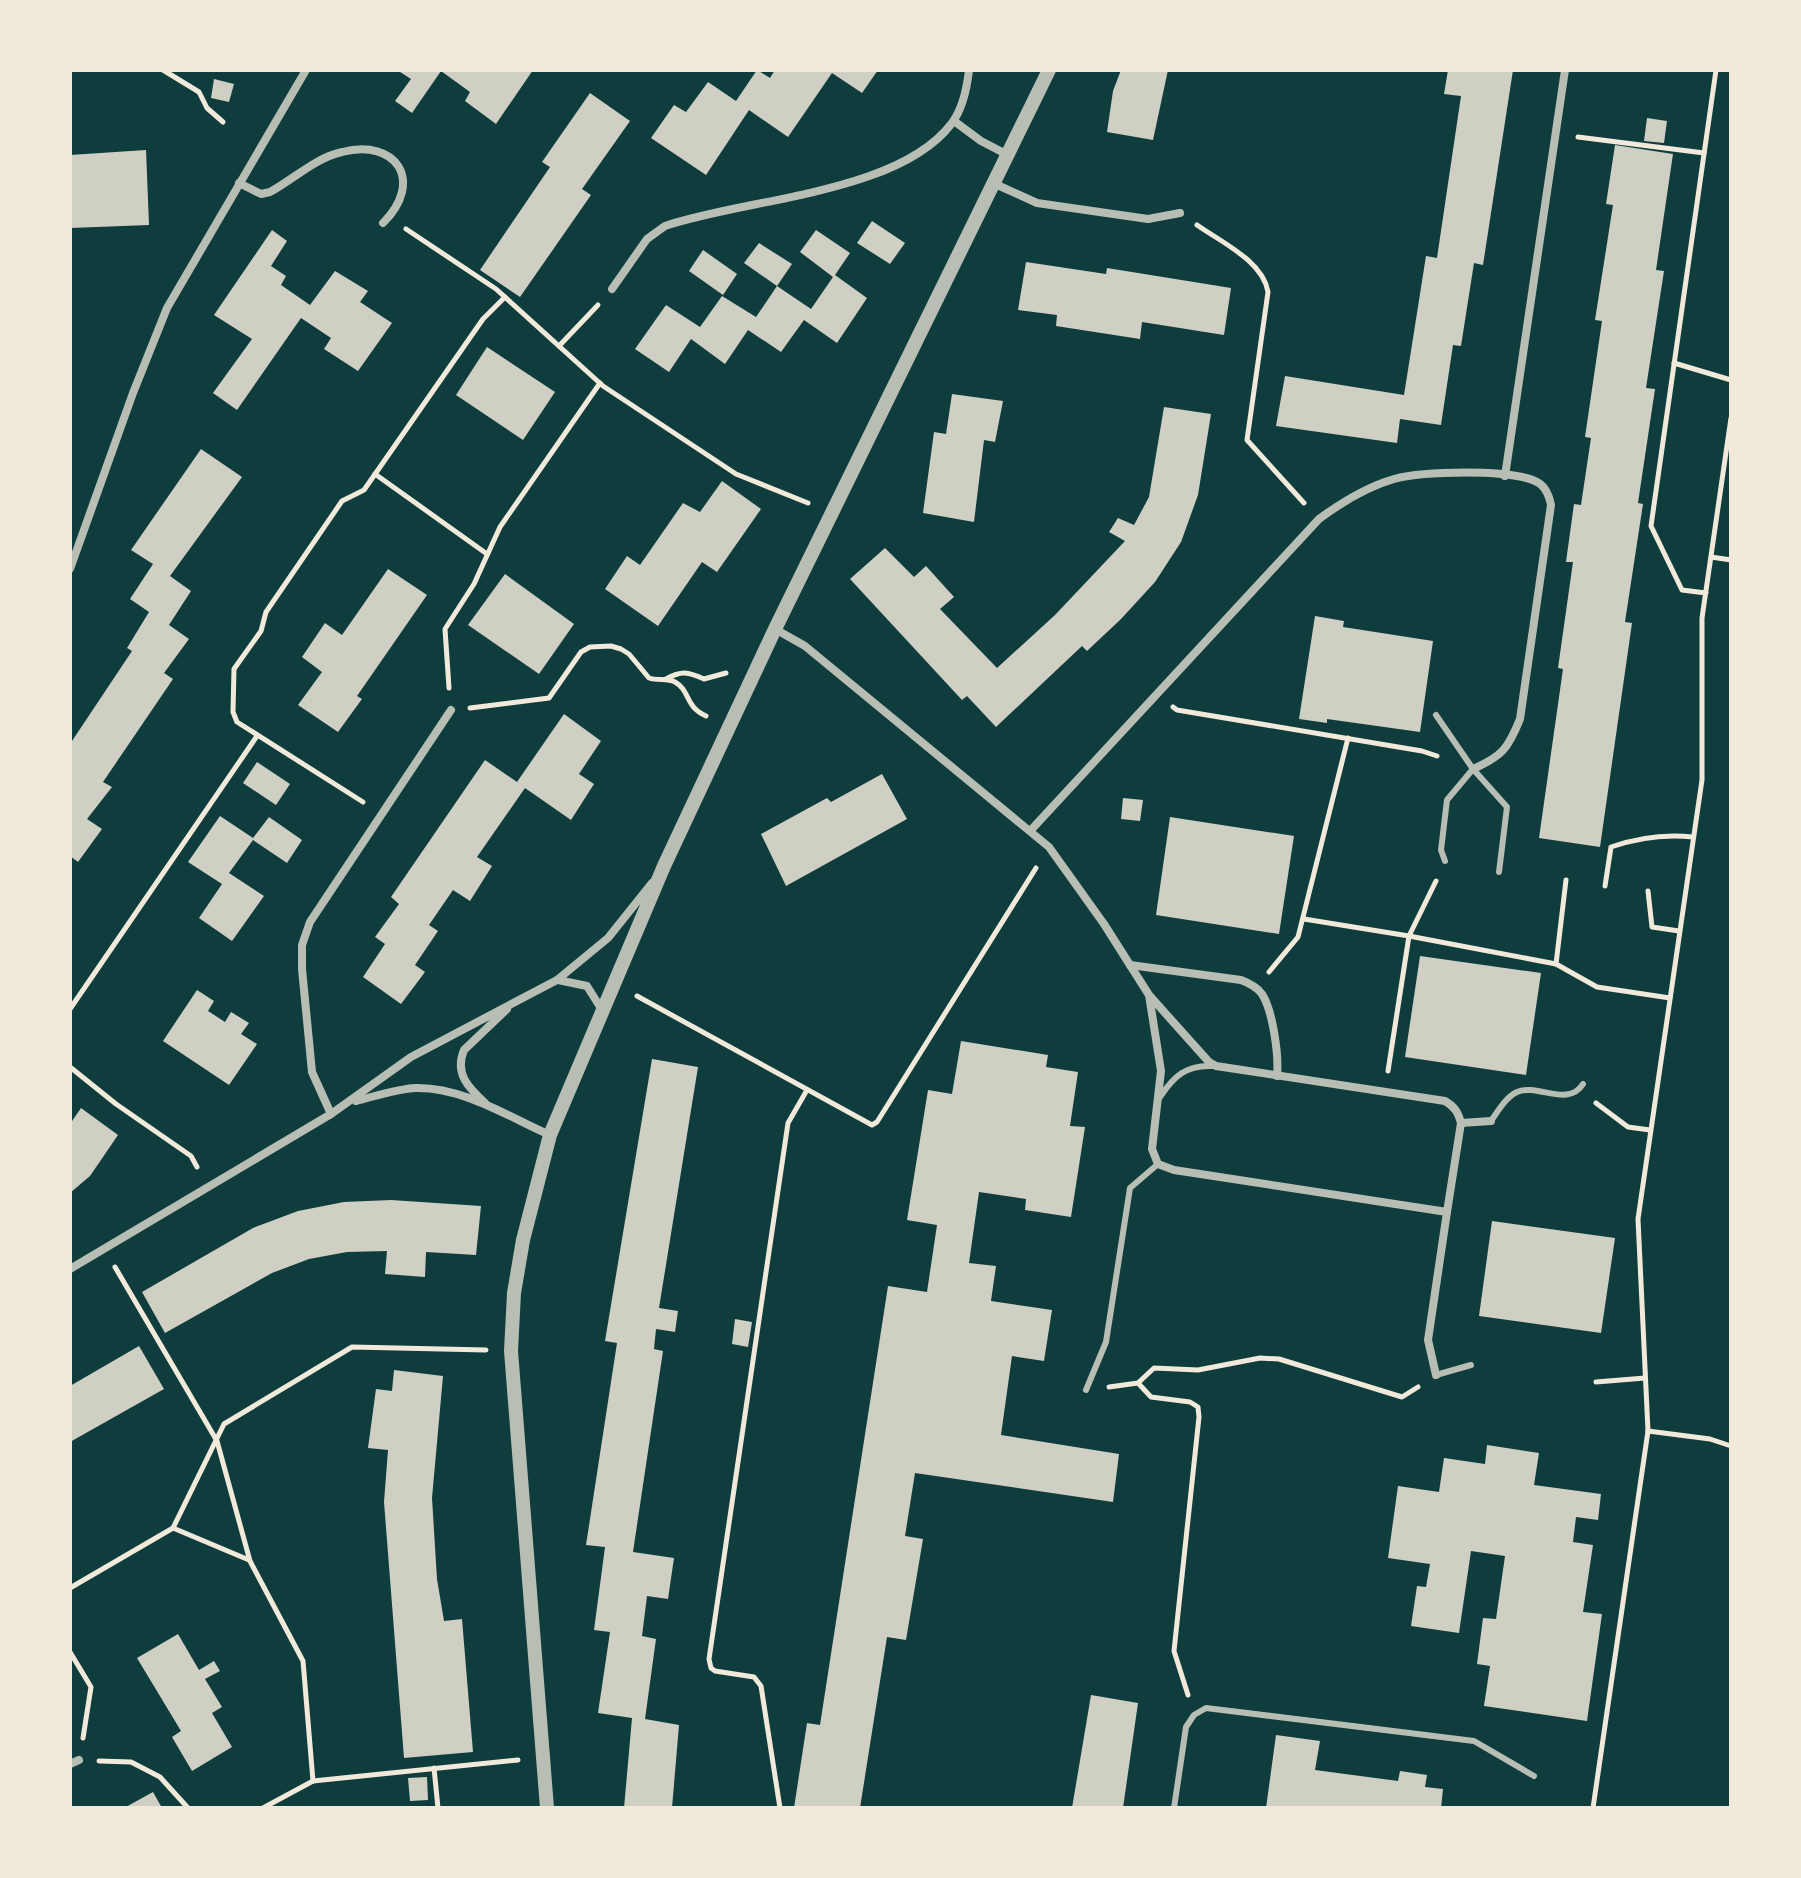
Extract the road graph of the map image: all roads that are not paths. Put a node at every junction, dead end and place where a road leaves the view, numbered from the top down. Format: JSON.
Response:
{"nodes":[{"id":1,"x":306,"y":70,"type":"edge"},
{"id":2,"x":969,"y":70,"type":"edge"},
{"id":3,"x":1049,"y":70,"type":"edge"},
{"id":4,"x":1565,"y":70,"type":"edge"},
{"id":5,"x":954,"y":121,"type":"junction"},
{"id":6,"x":1006,"y":154,"type":"junction"},
{"id":7,"x":992,"y":182,"type":"junction"},
{"id":8,"x":239,"y":183,"type":"junction"},
{"id":9,"x":1180,"y":213,"type":"road end"},
{"id":10,"x":385,"y":220,"type":"road end"},
{"id":11,"x":612,"y":289,"type":"road end"},
{"id":12,"x":1505,"y":476,"type":"junction"},
{"id":13,"x":70,"y":569,"type":"edge"},
{"id":14,"x":775,"y":629,"type":"junction"},
{"id":15,"x":451,"y":710,"type":"road end"},
{"id":16,"x":1436,"y":715,"type":"dead end"},
{"id":17,"x":1473,"y":769,"type":"junction"},
{"id":18,"x":1031,"y":830,"type":"junction"},
{"id":19,"x":1445,"y":861,"type":"dead end"},
{"id":20,"x":664,"y":866,"type":"junction"},
{"id":21,"x":1499,"y":872,"type":"dead end"},
{"id":22,"x":1130,"y":965,"type":"junction"},
{"id":23,"x":557,"y":980,"type":"junction"},
{"id":24,"x":1149,"y":995,"type":"junction"},
{"id":25,"x":516,"y":1000,"type":"junction"},
{"id":26,"x":602,"y":1010,"type":"junction"},
{"id":27,"x":1216,"y":1066,"type":"junction"},
{"id":28,"x":1277,"y":1076,"type":"junction"},
{"id":29,"x":1581,"y":1087,"type":"road end"},
{"id":30,"x":1160,"y":1097,"type":"junction"},
{"id":31,"x":351,"y":1102,"type":"junction"},
{"id":32,"x":492,"y":1109,"type":"junction"},
{"id":33,"x":331,"y":1114,"type":"junction"},
{"id":34,"x":1491,"y":1121,"type":"joint"},
{"id":35,"x":1461,"y":1123,"type":"junction"},
{"id":36,"x":550,"y":1135,"type":"junction"},
{"id":37,"x":1158,"y":1164,"type":"junction"},
{"id":38,"x":1447,"y":1212,"type":"junction"},
{"id":39,"x":70,"y":1269,"type":"edge"},
{"id":40,"x":1471,"y":1365,"type":"dead end"},
{"id":41,"x":1436,"y":1375,"type":"joint"},
{"id":42,"x":1086,"y":1390,"type":"road end"},
{"id":43,"x":1534,"y":1776,"type":"dead end"},
{"id":44,"x":547,"y":1808,"type":"edge"},
{"id":45,"x":1174,"y":1808,"type":"edge"}],
"edges":[{"from":1,"to":8,"type":"street"},
{"from":2,"to":5,"type":"street"},
{"from":3,"to":6,"type":"street"},
{"from":4,"to":12,"type":"street"},
{"from":5,"to":6,"type":"street"},
{"from":5,"to":11,"type":"street"},
{"from":6,"to":7,"type":"street"},
{"from":7,"to":9,"type":"street"},
{"from":7,"to":14,"type":"street"},
{"from":8,"to":10,"type":"street"},
{"from":8,"to":13,"type":"street"},
{"from":12,"to":17,"type":"street"},
{"from":12,"to":18,"type":"street"},
{"from":14,"to":18,"type":"street"},
{"from":14,"to":20,"type":"street"},
{"from":15,"to":33,"type":"street"},
{"from":16,"to":17,"type":"lane"},
{"from":17,"to":19,"type":"lane"},
{"from":17,"to":21,"type":"lane"},
{"from":18,"to":22,"type":"street"},
{"from":20,"to":23,"type":"street"},
{"from":20,"to":26,"type":"street"},
{"from":22,"to":24,"type":"street"},
{"from":22,"to":28,"type":"street"},
{"from":23,"to":25,"type":"street"},
{"from":23,"to":26,"type":"street"},
{"from":24,"to":27,"type":"street"},
{"from":24,"to":30,"type":"street"},
{"from":25,"to":31,"type":"street"},
{"from":25,"to":32,"type":"street"},
{"from":26,"to":36,"type":"street"},
{"from":27,"to":28,"type":"street"},
{"from":27,"to":30,"type":"lane"},
{"from":28,"to":35,"type":"street"},
{"from":29,"to":34,"type":"lane"},
{"from":30,"to":37,"type":"street"},
{"from":31,"to":32,"type":"street"},
{"from":31,"to":33,"type":"street"},
{"from":32,"to":36,"type":"street"},
{"from":33,"to":39,"type":"street"},
{"from":34,"to":35,"type":"street"},
{"from":35,"to":38,"type":"street"},
{"from":36,"to":44,"type":"street"},
{"from":37,"to":38,"type":"street"},
{"from":37,"to":42,"type":"lane"},
{"from":38,"to":41,"type":"street"},
{"from":40,"to":41,"type":"lane"},
{"from":43,"to":45,"type":"lane"}]}
